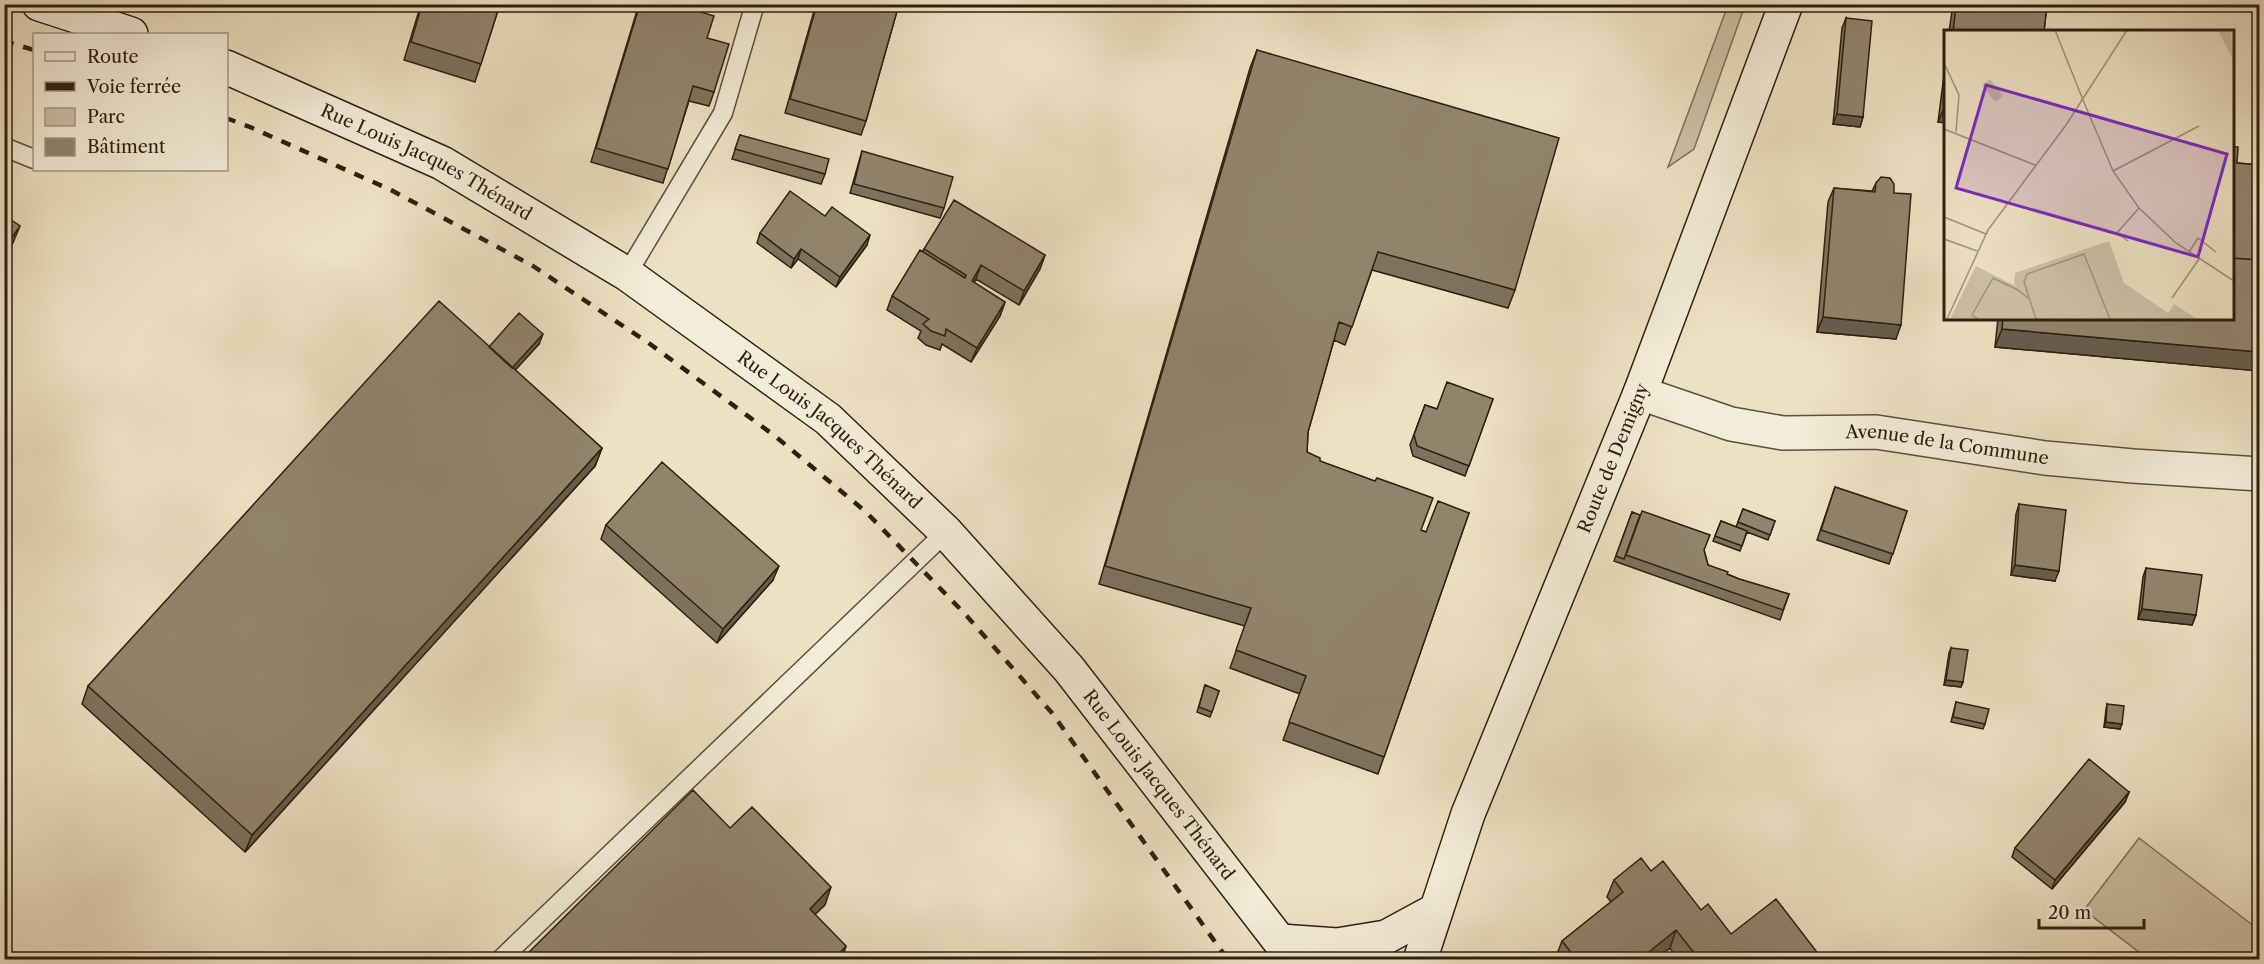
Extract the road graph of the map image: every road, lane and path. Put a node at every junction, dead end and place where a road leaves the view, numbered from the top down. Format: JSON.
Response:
{"nodes":[{"id":1,"x":39,"y":4,"type":"edge"},
{"id":2,"x":748,"y":4,"type":"edge"},
{"id":3,"x":1786,"y":4,"type":"edge"},
{"id":4,"x":83,"y":27,"type":"edge"},
{"id":5,"x":124,"y":33,"type":"edge"},
{"id":6,"x":228,"y":68,"type":"edge"},
{"id":7,"x":4,"y":147,"type":"edge"},
{"id":8,"x":33,"y":159,"type":"edge"},
{"id":9,"x":627,"y":274,"type":"junction"},
{"id":10,"x":1640,"y":393,"type":"junction"},
{"id":11,"x":2259,"y":474,"type":"edge"},
{"id":12,"x":946,"y":532,"type":"junction"},
{"id":13,"x":1436,"y":910,"type":"junction"},
{"id":14,"x":1287,"y":950,"type":"edge"},
{"id":15,"x":500,"y":960,"type":"edge"},
{"id":16,"x":1420,"y":960,"type":"edge"}],
"edges":[{"from":1,"to":4,"type":"main road"},
{"from":2,"to":9,"type":"lane"},
{"from":3,"to":10,"type":"main road","name":"Route de Demigny"},
{"from":4,"to":5,"type":"main road"},
{"from":6,"to":9,"type":"main road","name":"Rue Louis Jacques Thénard"},
{"from":7,"to":8,"type":"lane"},
{"from":9,"to":12,"type":"main road","name":"Rue Louis Jacques Thénard"},
{"from":10,"to":11,"type":"main road","name":"Avenue de la Commune"},
{"from":10,"to":13,"type":"main road","name":"Route de Demigny"},
{"from":12,"to":14,"type":"main road","name":"Rue Louis Jacques Thénard"},
{"from":12,"to":15,"type":"lane"},
{"from":13,"to":14,"type":"main road"},
{"from":13,"to":16,"type":"main road","name":"Route de Demigny"}]}
